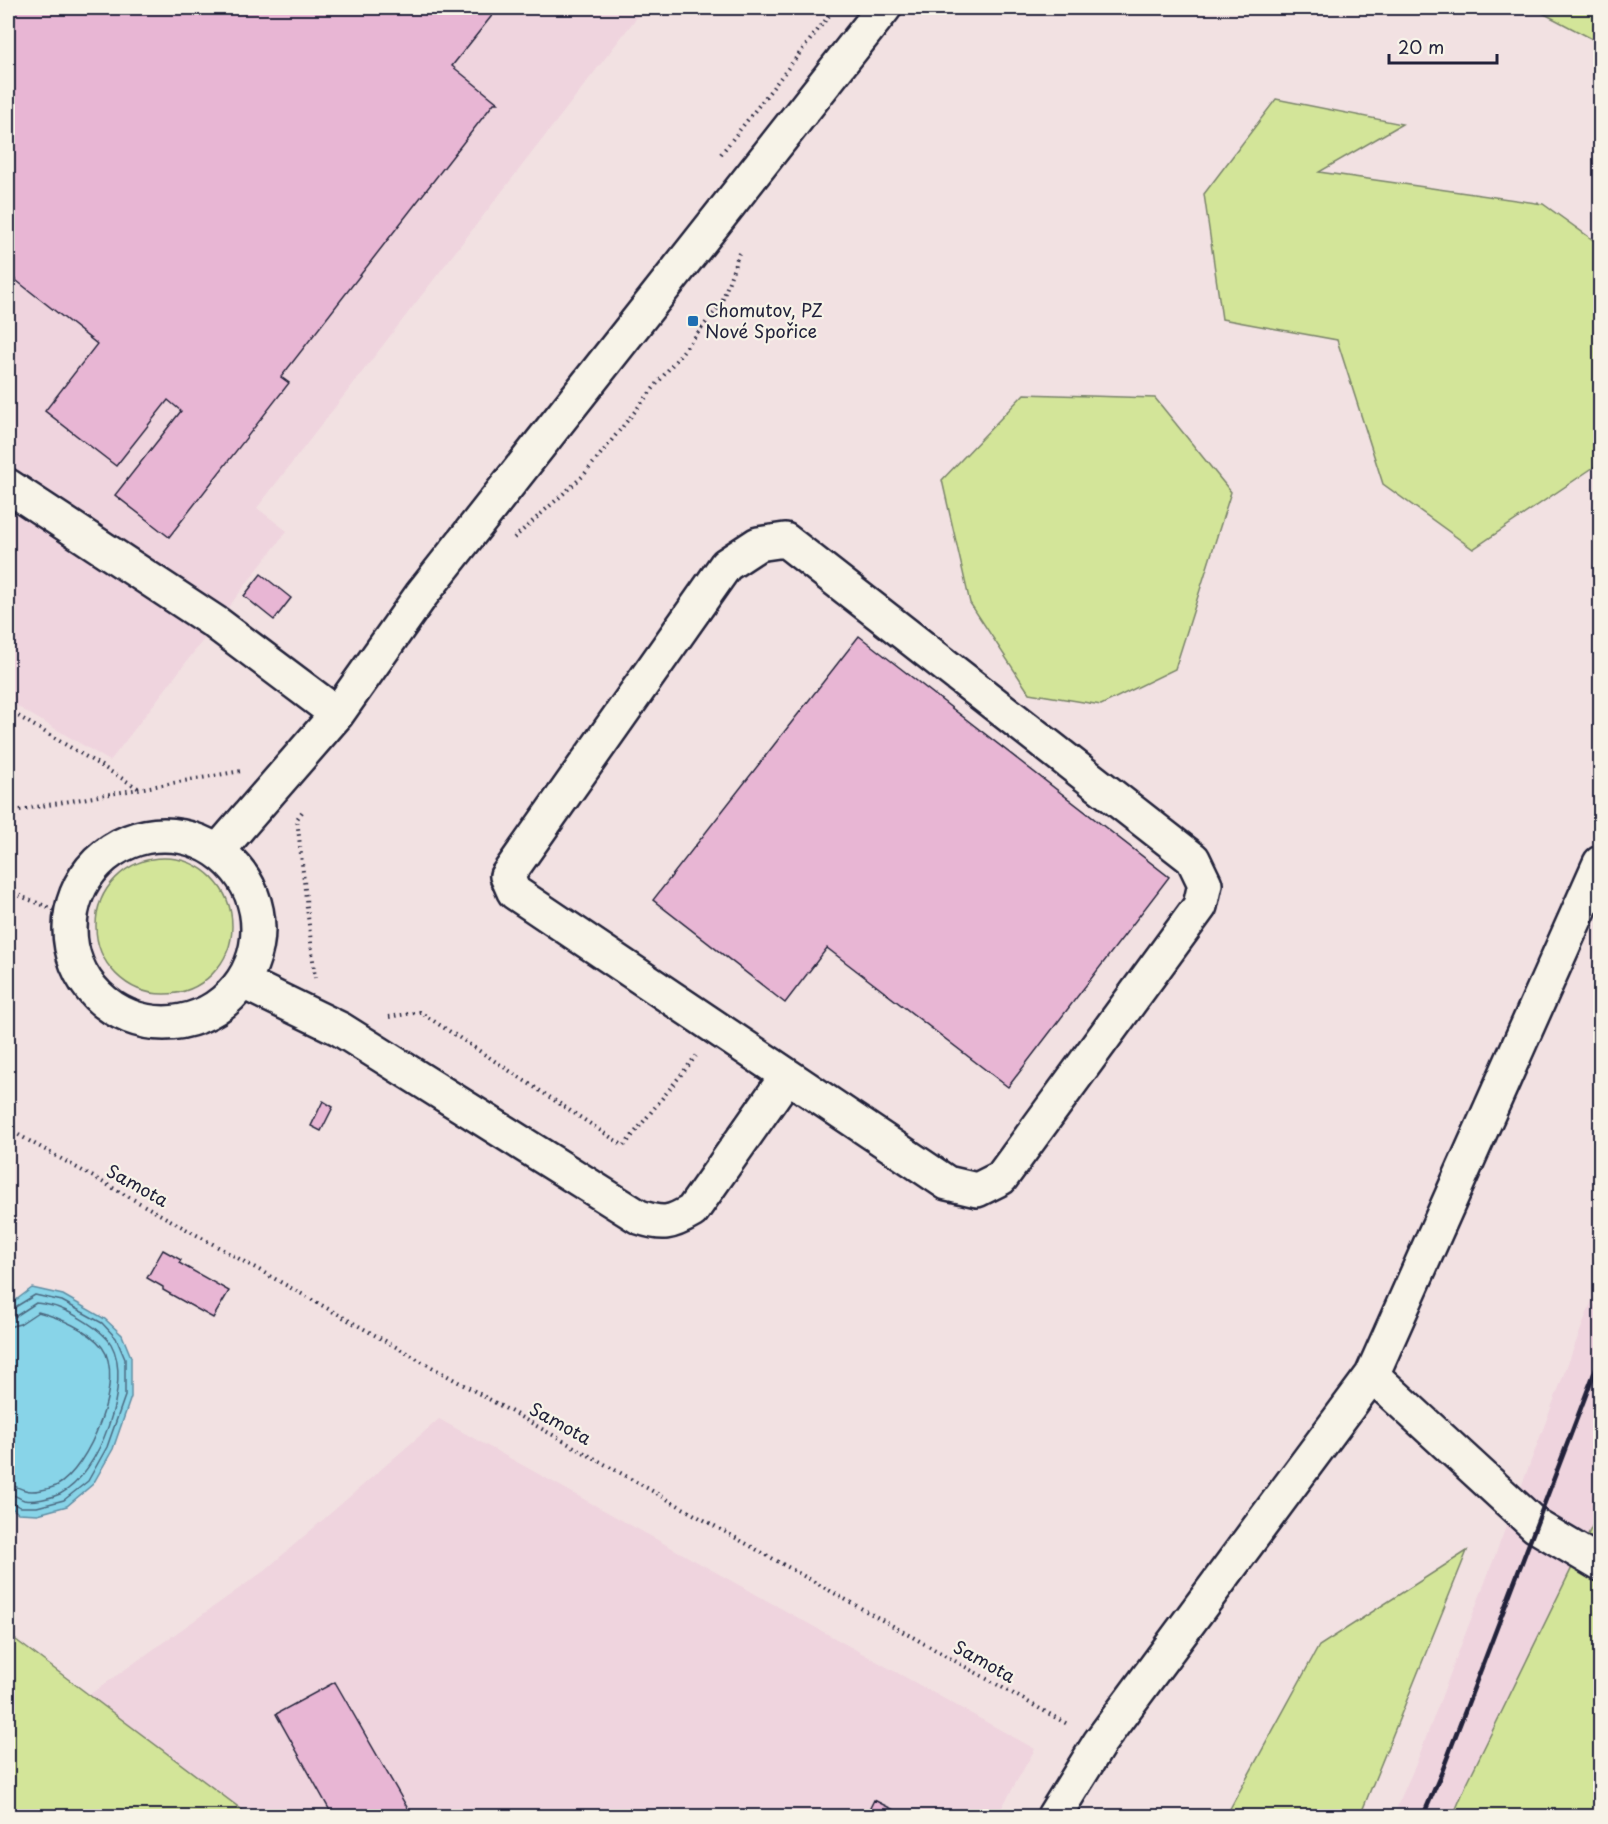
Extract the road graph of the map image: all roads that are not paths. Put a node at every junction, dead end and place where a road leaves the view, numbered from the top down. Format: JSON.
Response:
{"nodes":[{"id":1,"x":884,"y":8,"type":"edge"},
{"id":2,"x":8,"y":486,"type":"edge"},
{"id":3,"x":337,"y":714,"type":"junction"},
{"id":4,"x":218,"y":851,"type":"junction"},
{"id":5,"x":1600,"y":863,"type":"edge"},
{"id":6,"x":243,"y":982,"type":"junction"},
{"id":7,"x":787,"y":1076,"type":"junction"},
{"id":8,"x":1372,"y":1375,"type":"junction"},
{"id":9,"x":1600,"y":1564,"type":"edge"},
{"id":10,"x":1054,"y":1816,"type":"edge"}],
"edges":[{"from":1,"to":3,"type":"street"},
{"from":2,"to":3,"type":"street"},
{"from":3,"to":4,"type":"street"},
{"from":4,"to":6,"type":"street"},
{"from":4,"to":6,"type":"street"},
{"from":5,"to":8,"type":"street"},
{"from":6,"to":7,"type":"street"},
{"from":7,"to":7,"type":"street"},
{"from":8,"to":9,"type":"street"},
{"from":8,"to":10,"type":"street"}]}
